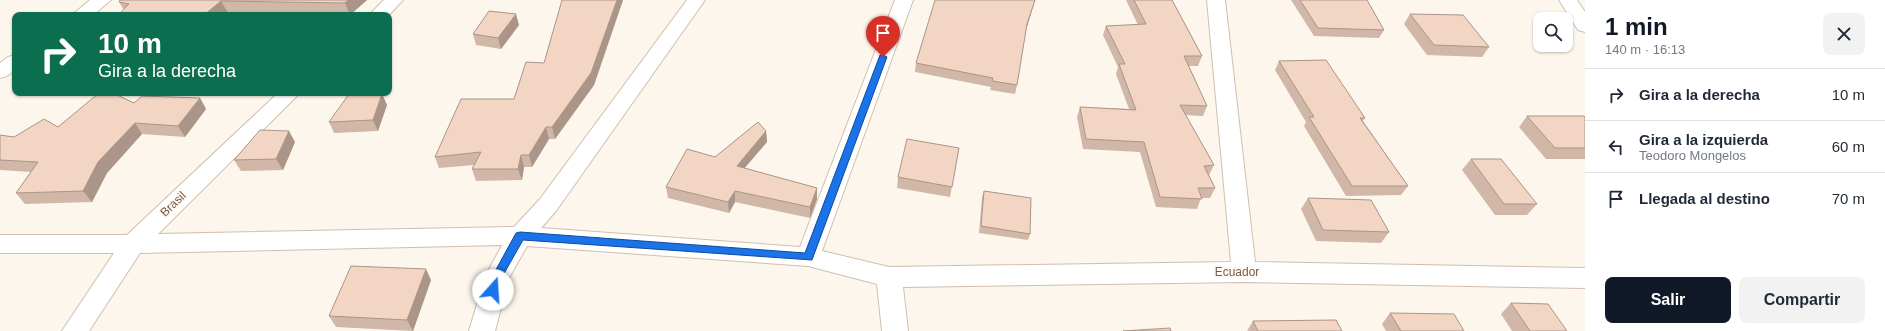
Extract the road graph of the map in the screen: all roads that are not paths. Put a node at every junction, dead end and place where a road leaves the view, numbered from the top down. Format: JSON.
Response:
{"nodes":[{"id":1,"x":102,"y":0,"type":"edge"},
{"id":2,"x":394,"y":0,"type":"edge"},
{"id":3,"x":696,"y":0,"type":"edge"},
{"id":4,"x":904,"y":0,"type":"edge"},
{"id":5,"x":1216,"y":0,"type":"edge"},
{"id":6,"x":1568,"y":0,"type":"edge"},
{"id":7,"x":85,"y":12,"type":"edge"},
{"id":8,"x":381,"y":12,"type":"edge"},
{"id":9,"x":1585,"y":26,"type":"edge"},
{"id":10,"x":12,"y":63,"type":"edge"},
{"id":11,"x":0,"y":72,"type":"edge"},
{"id":12,"x":287,"y":96,"type":"edge"},
{"id":13,"x":520,"y":236,"type":"junction"},
{"id":14,"x":0,"y":244,"type":"edge"},
{"id":15,"x":133,"y":244,"type":"junction"},
{"id":16,"x":808,"y":257,"type":"junction"},
{"id":17,"x":1244,"y":272,"type":"junction"},
{"id":18,"x":889,"y":277,"type":"junction"},
{"id":19,"x":1585,"y":278,"type":"edge"},
{"id":20,"x":75,"y":331,"type":"edge"},
{"id":21,"x":482,"y":331,"type":"edge"},
{"id":22,"x":895,"y":331,"type":"edge"}],
"edges":[{"from":1,"to":7,"type":"street"},
{"from":2,"to":8,"type":"street"},
{"from":3,"to":13,"type":"street"},
{"from":4,"to":16,"type":"street"},
{"from":5,"to":17,"type":"street"},
{"from":6,"to":9,"type":"street"},
{"from":10,"to":11,"type":"street"},
{"from":12,"to":15,"type":"street","name":"Brasil"},
{"from":13,"to":15,"type":"street","name":"Ecuador"},
{"from":13,"to":16,"type":"street","name":"Ecuador"},
{"from":13,"to":21,"type":"street"},
{"from":14,"to":15,"type":"street","name":"Ecuador"},
{"from":15,"to":20,"type":"street","name":"Brasil"},
{"from":16,"to":18,"type":"street","name":"Ecuador"},
{"from":17,"to":18,"type":"street","name":"Ecuador"},
{"from":17,"to":19,"type":"street","name":"Ecuador"},
{"from":18,"to":22,"type":"street"}]}
